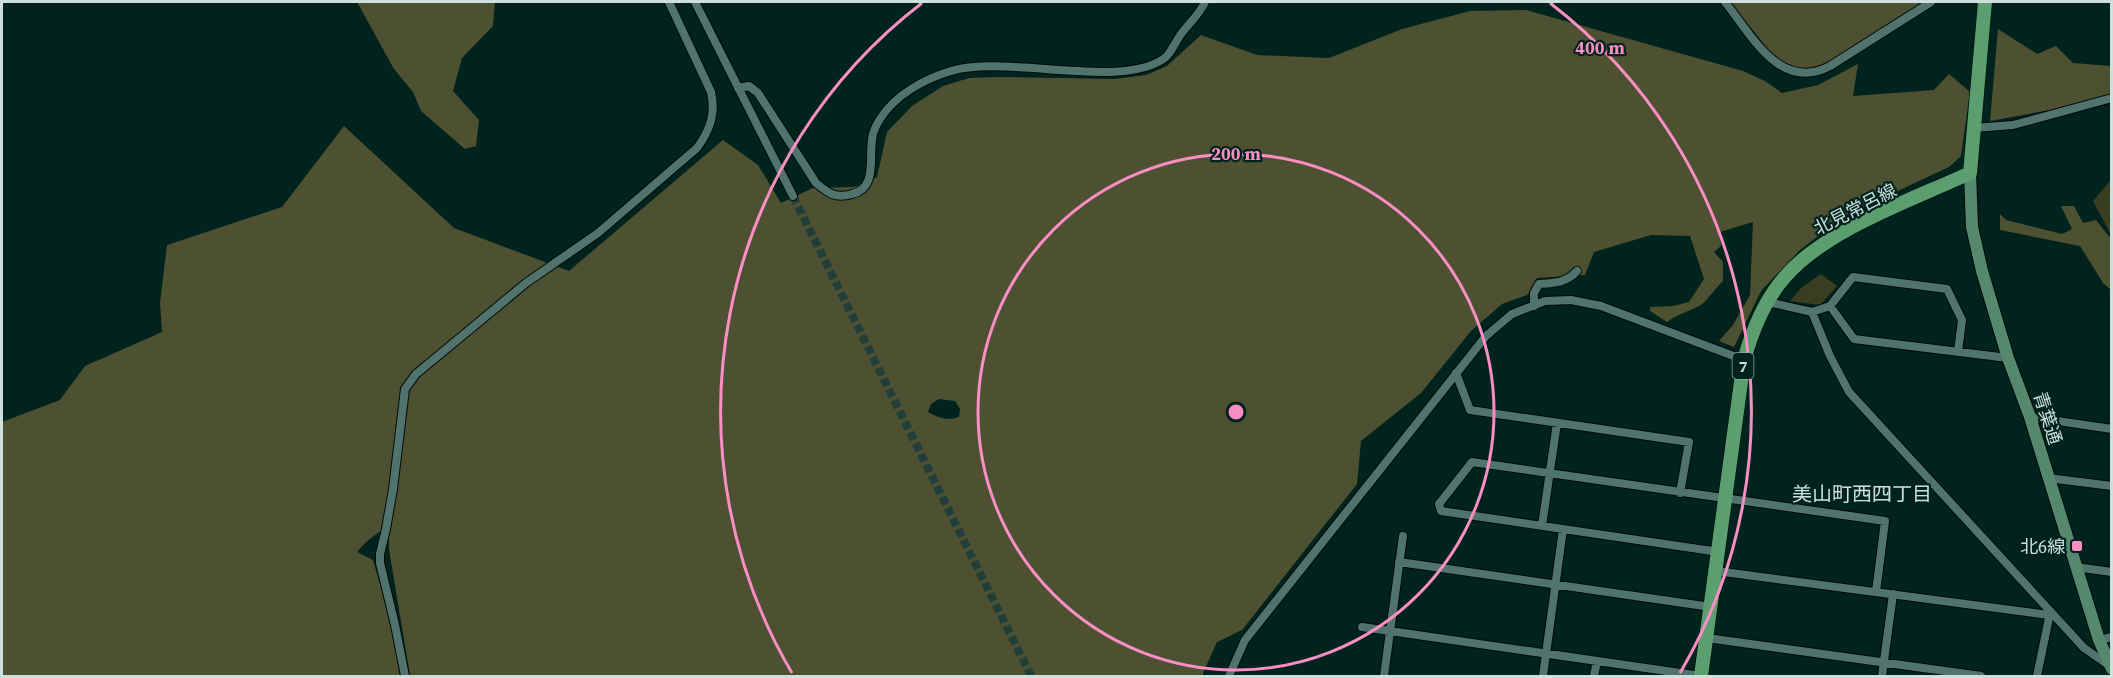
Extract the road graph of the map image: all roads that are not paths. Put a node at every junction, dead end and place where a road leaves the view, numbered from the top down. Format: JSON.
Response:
{"nodes":[{"id":1,"x":669,"y":2,"type":"edge"},
{"id":2,"x":695,"y":2,"type":"edge"},
{"id":3,"x":1205,"y":2,"type":"edge"},
{"id":4,"x":1725,"y":2,"type":"edge"},
{"id":5,"x":1930,"y":2,"type":"edge"},
{"id":6,"x":1985,"y":2,"type":"edge"},
{"id":7,"x":738,"y":88,"type":"junction"},
{"id":8,"x":2112,"y":98,"type":"edge"},
{"id":9,"x":1974,"y":128,"type":"junction"},
{"id":10,"x":1970,"y":173,"type":"junction"},
{"id":11,"x":793,"y":196,"type":"tunnel mouth"},
{"id":12,"x":1577,"y":271,"type":"dead end"},
{"id":13,"x":1768,"y":302,"type":"junction"},
{"id":14,"x":1534,"y":306,"type":"junction"},
{"id":15,"x":1830,"y":306,"type":"junction"},
{"id":16,"x":1812,"y":312,"type":"junction"},
{"id":17,"x":1958,"y":352,"type":"junction"},
{"id":18,"x":2008,"y":358,"type":"junction"},
{"id":19,"x":1743,"y":360,"type":"junction"},
{"id":20,"x":1456,"y":373,"type":"junction"},
{"id":21,"x":2030,"y":417,"type":"junction"},
{"id":22,"x":1557,"y":423,"type":"junction"},
{"id":23,"x":2112,"y":429,"type":"edge"},
{"id":24,"x":1550,"y":473,"type":"junction"},
{"id":25,"x":2048,"y":478,"type":"junction"},
{"id":26,"x":2111,"y":485,"type":"edge"},
{"id":27,"x":1680,"y":493,"type":"junction"},
{"id":28,"x":1726,"y":499,"type":"junction"},
{"id":29,"x":1542,"y":526,"type":"junction"},
{"id":30,"x":1563,"y":529,"type":"junction"},
{"id":31,"x":1404,"y":536,"type":"dead end"},
{"id":32,"x":1719,"y":552,"type":"junction"},
{"id":33,"x":1400,"y":562,"type":"junction"},
{"id":34,"x":2075,"y":567,"type":"junction"},
{"id":35,"x":1716,"y":571,"type":"junction"},
{"id":36,"x":2112,"y":572,"type":"edge"},
{"id":37,"x":1555,"y":585,"type":"junction"},
{"id":38,"x":1876,"y":592,"type":"junction"},
{"id":39,"x":1893,"y":594,"type":"junction"},
{"id":40,"x":1711,"y":608,"type":"junction"},
{"id":41,"x":2050,"y":613,"type":"junction"},
{"id":42,"x":1362,"y":627,"type":"dead end"},
{"id":43,"x":1390,"y":632,"type":"junction"},
{"id":44,"x":2112,"y":637,"type":"edge"},
{"id":45,"x":1707,"y":638,"type":"junction"},
{"id":46,"x":2099,"y":640,"type":"junction"},
{"id":47,"x":1546,"y":653,"type":"junction"},
{"id":48,"x":1597,"y":660,"type":"junction"},
{"id":49,"x":1884,"y":663,"type":"junction"},
{"id":50,"x":2111,"y":668,"type":"edge"},
{"id":51,"x":1644,"y":672,"type":"edge"},
{"id":52,"x":405,"y":676,"type":"edge"},
{"id":53,"x":1229,"y":676,"type":"edge"},
{"id":54,"x":1384,"y":676,"type":"edge"},
{"id":55,"x":1543,"y":676,"type":"edge"},
{"id":56,"x":1594,"y":676,"type":"edge"},
{"id":57,"x":1701,"y":676,"type":"edge"},
{"id":58,"x":1882,"y":676,"type":"edge"},
{"id":59,"x":1981,"y":676,"type":"edge"},
{"id":60,"x":2037,"y":676,"type":"edge"}],
"edges":[{"from":1,"to":52,"type":"street"},
{"from":2,"to":7,"type":"street"},
{"from":3,"to":7,"type":"street"},
{"from":4,"to":5,"type":"street"},
{"from":6,"to":9,"type":"main road"},
{"from":7,"to":11,"type":"street"},
{"from":8,"to":9,"type":"street"},
{"from":9,"to":10,"type":"main road"},
{"from":10,"to":13,"type":"main road","name":"北見常呂線","number":"7"},
{"from":10,"to":18,"type":"street","name":"青葉通"},
{"from":12,"to":14,"type":"street"},
{"from":13,"to":16,"type":"street"},
{"from":13,"to":19,"type":"main road","name":"北見常呂線","number":"7"},
{"from":14,"to":19,"type":"street"},
{"from":14,"to":20,"type":"street"},
{"from":15,"to":16,"type":"street"},
{"from":15,"to":17,"type":"street"},
{"from":15,"to":17,"type":"street"},
{"from":16,"to":41,"type":"street"},
{"from":17,"to":18,"type":"street"},
{"from":18,"to":21,"type":"street","name":"青葉通"},
{"from":19,"to":28,"type":"main road","name":"北見常呂線","number":"7"},
{"from":20,"to":22,"type":"street"},
{"from":20,"to":53,"type":"street"},
{"from":21,"to":23,"type":"street"},
{"from":21,"to":25,"type":"street","name":"青葉通"},
{"from":22,"to":24,"type":"street"},
{"from":22,"to":27,"type":"street"},
{"from":24,"to":27,"type":"street"},
{"from":24,"to":29,"type":"street"},
{"from":24,"to":29,"type":"street"},
{"from":25,"to":26,"type":"street"},
{"from":25,"to":34,"type":"street","name":"青葉通"},
{"from":27,"to":28,"type":"street"},
{"from":28,"to":32,"type":"main road","name":"北見常呂線","number":"7"},
{"from":28,"to":38,"type":"street"},
{"from":29,"to":30,"type":"street"},
{"from":30,"to":32,"type":"street"},
{"from":30,"to":37,"type":"street"},
{"from":31,"to":33,"type":"street"},
{"from":32,"to":35,"type":"main road","name":"北見常呂線","number":"7"},
{"from":33,"to":37,"type":"street"},
{"from":33,"to":43,"type":"street"},
{"from":34,"to":36,"type":"street"},
{"from":34,"to":46,"type":"street","name":"青葉通"},
{"from":35,"to":38,"type":"street"},
{"from":35,"to":40,"type":"main road","name":"北見常呂線","number":"7"},
{"from":37,"to":40,"type":"street"},
{"from":37,"to":47,"type":"street"},
{"from":38,"to":39,"type":"street"},
{"from":39,"to":41,"type":"street"},
{"from":39,"to":49,"type":"street"},
{"from":40,"to":45,"type":"main road","name":"北見常呂線","number":"7"},
{"from":41,"to":50,"type":"street"},
{"from":41,"to":60,"type":"street"},
{"from":42,"to":43,"type":"street"},
{"from":43,"to":47,"type":"street"},
{"from":43,"to":54,"type":"street"},
{"from":44,"to":46,"type":"street"},
{"from":45,"to":49,"type":"street"},
{"from":45,"to":57,"type":"main road","name":"北見常呂線","number":"7"},
{"from":46,"to":50,"type":"street","name":"青葉通"},
{"from":47,"to":48,"type":"street"},
{"from":47,"to":55,"type":"street"},
{"from":48,"to":51,"type":"street"},
{"from":48,"to":56,"type":"street"},
{"from":49,"to":58,"type":"street"},
{"from":49,"to":59,"type":"street"},
{"from":51,"to":57,"type":"street"}]}
